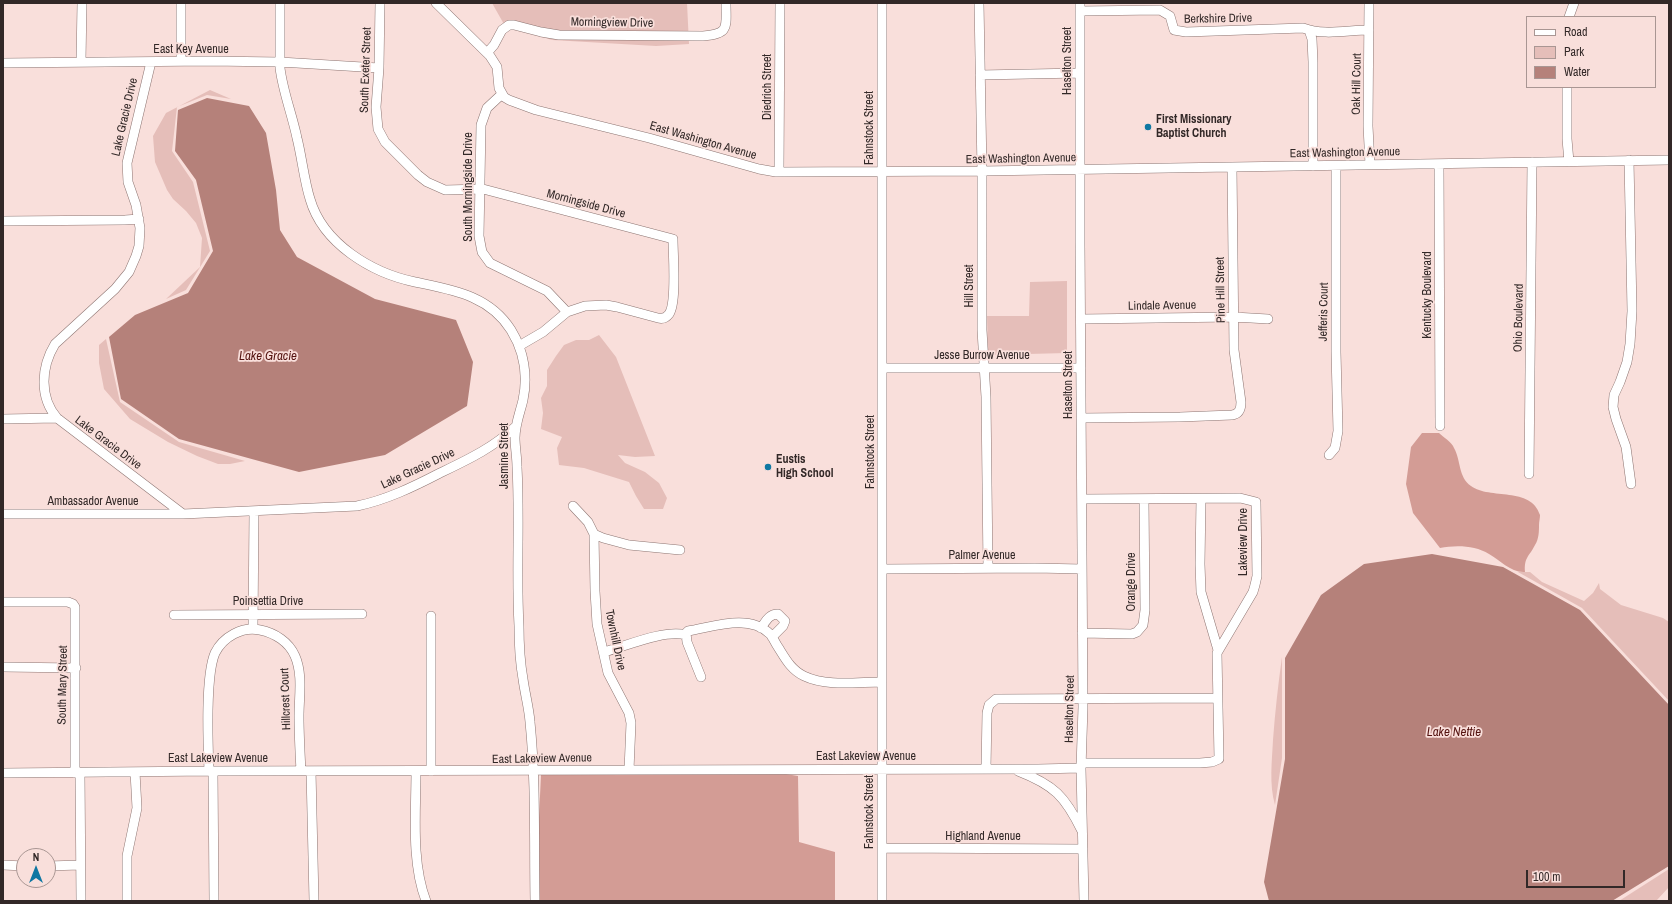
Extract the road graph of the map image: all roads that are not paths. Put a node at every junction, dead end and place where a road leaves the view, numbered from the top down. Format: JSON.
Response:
{"nodes":[{"id":1,"x":82,"y":3,"type":"edge"},
{"id":2,"x":181,"y":3,"type":"edge"},
{"id":3,"x":280,"y":3,"type":"edge"},
{"id":4,"x":380,"y":3,"type":"edge"},
{"id":5,"x":436,"y":3,"type":"edge"},
{"id":6,"x":726,"y":3,"type":"edge"},
{"id":7,"x":780,"y":3,"type":"edge"},
{"id":8,"x":882,"y":3,"type":"edge"},
{"id":9,"x":979,"y":3,"type":"edge"},
{"id":10,"x":1369,"y":3,"type":"edge"},
{"id":11,"x":1574,"y":3,"type":"edge"},
{"id":12,"x":1080,"y":7,"type":"edge"},
{"id":13,"x":1570,"y":16,"type":"edge"},
{"id":14,"x":1308,"y":30,"type":"junction"},
{"id":15,"x":1369,"y":30,"type":"junction"},
{"id":16,"x":487,"y":53,"type":"junction"},
{"id":17,"x":81,"y":61,"type":"junction"},
{"id":18,"x":181,"y":61,"type":"junction"},
{"id":19,"x":151,"y":62,"type":"junction"},
{"id":20,"x":280,"y":62,"type":"junction"},
{"id":21,"x":3,"y":63,"type":"edge"},
{"id":22,"x":380,"y":68,"type":"junction"},
{"id":23,"x":1080,"y":73,"type":"junction"},
{"id":24,"x":980,"y":75,"type":"junction"},
{"id":25,"x":1567,"y":88,"type":"edge"},
{"id":26,"x":502,"y":94,"type":"junction"},
{"id":27,"x":1629,"y":160,"type":"junction"},
{"id":28,"x":1669,"y":160,"type":"edge"},
{"id":29,"x":1532,"y":162,"type":"junction"},
{"id":30,"x":1569,"y":162,"type":"junction"},
{"id":31,"x":1439,"y":164,"type":"junction"},
{"id":32,"x":1370,"y":165,"type":"junction"},
{"id":33,"x":1313,"y":166,"type":"junction"},
{"id":34,"x":1336,"y":166,"type":"junction"},
{"id":35,"x":1232,"y":167,"type":"junction"},
{"id":36,"x":1081,"y":170,"type":"junction"},
{"id":37,"x":982,"y":171,"type":"junction"},
{"id":38,"x":779,"y":172,"type":"junction"},
{"id":39,"x":882,"y":172,"type":"junction"},
{"id":40,"x":480,"y":189,"type":"junction"},
{"id":41,"x":139,"y":218,"type":"junction"},
{"id":42,"x":3,"y":221,"type":"edge"},
{"id":43,"x":568,"y":312,"type":"junction"},
{"id":44,"x":1234,"y":317,"type":"junction"},
{"id":45,"x":1081,"y":319,"type":"junction"},
{"id":46,"x":1268,"y":319,"type":"dead end"},
{"id":47,"x":519,"y":346,"type":"junction"},
{"id":48,"x":985,"y":367,"type":"junction"},
{"id":49,"x":882,"y":368,"type":"junction"},
{"id":50,"x":1081,"y":368,"type":"junction"},
{"id":51,"x":57,"y":418,"type":"junction"},
{"id":52,"x":1081,"y":418,"type":"junction"},
{"id":53,"x":3,"y":419,"type":"edge"},
{"id":54,"x":1440,"y":426,"type":"dead end"},
{"id":55,"x":515,"y":427,"type":"junction"},
{"id":56,"x":1329,"y":455,"type":"dead end"},
{"id":57,"x":1530,"y":474,"type":"dead end"},
{"id":58,"x":1631,"y":484,"type":"dead end"},
{"id":59,"x":1144,"y":498,"type":"junction"},
{"id":60,"x":1201,"y":498,"type":"junction"},
{"id":61,"x":1082,"y":499,"type":"junction"},
{"id":62,"x":573,"y":506,"type":"dead end"},
{"id":63,"x":254,"y":512,"type":"junction"},
{"id":64,"x":3,"y":514,"type":"edge"},
{"id":65,"x":183,"y":514,"type":"junction"},
{"id":66,"x":594,"y":534,"type":"junction"},
{"id":67,"x":680,"y":550,"type":"dead end"},
{"id":68,"x":988,"y":568,"type":"junction"},
{"id":69,"x":882,"y":569,"type":"junction"},
{"id":70,"x":1082,"y":569,"type":"junction"},
{"id":71,"x":3,"y":602,"type":"edge"},
{"id":72,"x":254,"y":614,"type":"junction"},
{"id":73,"x":362,"y":614,"type":"dead end"},
{"id":74,"x":174,"y":615,"type":"dead end"},
{"id":75,"x":431,"y":616,"type":"dead end"},
{"id":76,"x":253,"y":628,"type":"junction"},
{"id":77,"x":761,"y":628,"type":"junction"},
{"id":78,"x":1082,"y":633,"type":"junction"},
{"id":79,"x":686,"y":635,"type":"junction"},
{"id":80,"x":772,"y":637,"type":"junction"},
{"id":81,"x":1218,"y":650,"type":"junction"},
{"id":82,"x":604,"y":652,"type":"junction"},
{"id":83,"x":3,"y":667,"type":"edge"},
{"id":84,"x":76,"y":668,"type":"junction"},
{"id":85,"x":702,"y":676,"type":"dead end"},
{"id":86,"x":882,"y":682,"type":"junction"},
{"id":87,"x":1217,"y":698,"type":"junction"},
{"id":88,"x":1083,"y":699,"type":"junction"},
{"id":89,"x":1081,"y":766,"type":"junction"},
{"id":90,"x":882,"y":769,"type":"junction"},
{"id":91,"x":986,"y":769,"type":"junction"},
{"id":92,"x":1013,"y":769,"type":"junction"},
{"id":93,"x":629,"y":770,"type":"junction"},
{"id":94,"x":211,"y":771,"type":"junction"},
{"id":95,"x":301,"y":771,"type":"junction"},
{"id":96,"x":312,"y":771,"type":"junction"},
{"id":97,"x":416,"y":771,"type":"junction"},
{"id":98,"x":431,"y":771,"type":"junction"},
{"id":99,"x":533,"y":771,"type":"junction"},
{"id":100,"x":135,"y":772,"type":"junction"},
{"id":101,"x":3,"y":773,"type":"edge"},
{"id":102,"x":77,"y":773,"type":"junction"},
{"id":103,"x":1083,"y":834,"type":"junction"},
{"id":104,"x":882,"y":848,"type":"junction"},
{"id":105,"x":1083,"y":849,"type":"junction"},
{"id":106,"x":3,"y":865,"type":"edge"},
{"id":107,"x":80,"y":865,"type":"junction"},
{"id":108,"x":16,"y":866,"type":"edge"},
{"id":109,"x":56,"y":866,"type":"edge"},
{"id":110,"x":81,"y":901,"type":"edge"},
{"id":111,"x":127,"y":901,"type":"edge"},
{"id":112,"x":214,"y":901,"type":"edge"},
{"id":113,"x":314,"y":901,"type":"edge"},
{"id":114,"x":426,"y":901,"type":"edge"},
{"id":115,"x":535,"y":901,"type":"edge"},
{"id":116,"x":882,"y":901,"type":"edge"},
{"id":117,"x":1084,"y":901,"type":"edge"}],
"edges":[{"from":1,"to":17,"type":"street"},
{"from":2,"to":18,"type":"street"},
{"from":3,"to":20,"type":"street"},
{"from":4,"to":22,"type":"street","name":"South Exeter Street"},
{"from":5,"to":16,"type":"street"},
{"from":6,"to":16,"type":"street","name":"Morningview Drive"},
{"from":7,"to":38,"type":"street","name":"Diedrich Street"},
{"from":8,"to":39,"type":"street","name":"Fahnstock Street"},
{"from":9,"to":24,"type":"street","name":"Hill Street"},
{"from":10,"to":15,"type":"street","name":"Oak Hill Court"},
{"from":11,"to":13,"type":"street"},
{"from":12,"to":14,"type":"street","name":"Berkshire Drive"},
{"from":12,"to":23,"type":"street","name":"Haselton Street"},
{"from":14,"to":15,"type":"street","name":"Berkshire Drive"},
{"from":14,"to":33,"type":"street"},
{"from":15,"to":32,"type":"street","name":"Oak Hill Court"},
{"from":16,"to":26,"type":"street"},
{"from":17,"to":19,"type":"street","name":"East Key Avenue"},
{"from":17,"to":21,"type":"street","name":"East Key Avenue"},
{"from":18,"to":19,"type":"street","name":"East Key Avenue"},
{"from":18,"to":20,"type":"street","name":"East Key Avenue"},
{"from":19,"to":41,"type":"street","name":"Lake Gracie Drive"},
{"from":20,"to":22,"type":"street","name":"East Key Avenue"},
{"from":20,"to":47,"type":"street"},
{"from":22,"to":40,"type":"street","name":"South Exeter Street"},
{"from":23,"to":24,"type":"street"},
{"from":23,"to":36,"type":"street","name":"Haselton Street"},
{"from":24,"to":37,"type":"street","name":"Hill Street"},
{"from":25,"to":30,"type":"street"},
{"from":26,"to":38,"type":"street","name":"East Washington Avenue"},
{"from":26,"to":40,"type":"street","name":"South Morningside Drive"},
{"from":27,"to":28,"type":"street","name":"East Washington Avenue"},
{"from":27,"to":30,"type":"street","name":"East Washington Avenue"},
{"from":27,"to":58,"type":"street"},
{"from":29,"to":30,"type":"street","name":"East Washington Avenue"},
{"from":29,"to":31,"type":"street","name":"East Washington Avenue"},
{"from":29,"to":57,"type":"street","name":"Ohio Boulevard"},
{"from":31,"to":32,"type":"street","name":"East Washington Avenue"},
{"from":31,"to":54,"type":"street","name":"Kentucky Boulevard"},
{"from":32,"to":34,"type":"street","name":"East Washington Avenue"},
{"from":33,"to":34,"type":"street","name":"East Washington Avenue"},
{"from":33,"to":35,"type":"street","name":"East Washington Avenue"},
{"from":34,"to":56,"type":"street","name":"Jefferis Court"},
{"from":35,"to":36,"type":"street","name":"East Washington Avenue"},
{"from":35,"to":44,"type":"street","name":"Pine Hill Street"},
{"from":36,"to":37,"type":"street","name":"East Washington Avenue"},
{"from":36,"to":45,"type":"street","name":"Haselton Street"},
{"from":37,"to":39,"type":"street","name":"East Washington Avenue"},
{"from":37,"to":48,"type":"street","name":"Hill Street"},
{"from":38,"to":39,"type":"street","name":"East Washington Avenue"},
{"from":39,"to":49,"type":"street","name":"Fahnstock Street"},
{"from":40,"to":43,"type":"street","name":"South Morningside Drive"},
{"from":40,"to":43,"type":"street","name":"Morningside Drive"},
{"from":41,"to":42,"type":"street"},
{"from":41,"to":51,"type":"street","name":"Lake Gracie Drive"},
{"from":43,"to":47,"type":"street"},
{"from":44,"to":45,"type":"street","name":"Lindale Avenue"},
{"from":44,"to":46,"type":"street","name":"Lindale Avenue"},
{"from":44,"to":52,"type":"street","name":"Pine Hill Street"},
{"from":45,"to":50,"type":"street","name":"Haselton Street"},
{"from":47,"to":55,"type":"street","name":"Jasmine Street"},
{"from":48,"to":49,"type":"street","name":"Jesse Burrow Avenue"},
{"from":48,"to":50,"type":"street","name":"Jesse Burrow Avenue"},
{"from":48,"to":68,"type":"street","name":"Hill Street"},
{"from":49,"to":69,"type":"street","name":"Fahnstock Street"},
{"from":50,"to":52,"type":"street","name":"Haselton Street"},
{"from":51,"to":53,"type":"street"},
{"from":51,"to":65,"type":"street","name":"Lake Gracie Drive"},
{"from":52,"to":61,"type":"street","name":"Haselton Street"},
{"from":55,"to":63,"type":"street","name":"Lake Gracie Drive"},
{"from":55,"to":99,"type":"street","name":"Jasmine Street"},
{"from":59,"to":60,"type":"street"},
{"from":59,"to":61,"type":"street"},
{"from":59,"to":78,"type":"street","name":"Orange Drive"},
{"from":60,"to":81,"type":"street"},
{"from":60,"to":81,"type":"street","name":"Lakeview Drive"},
{"from":61,"to":70,"type":"street","name":"Haselton Street"},
{"from":62,"to":66,"type":"street"},
{"from":63,"to":65,"type":"street","name":"Lake Gracie Drive"},
{"from":63,"to":72,"type":"street"},
{"from":64,"to":65,"type":"street","name":"Ambassador Avenue"},
{"from":66,"to":67,"type":"street"},
{"from":66,"to":82,"type":"street","name":"Townhill Drive"},
{"from":68,"to":69,"type":"street","name":"Palmer Avenue"},
{"from":68,"to":70,"type":"street","name":"Palmer Avenue"},
{"from":69,"to":86,"type":"street","name":"Fahnstock Street"},
{"from":70,"to":78,"type":"street","name":"Haselton Street"},
{"from":71,"to":84,"type":"street","name":"South Mary Street"},
{"from":72,"to":73,"type":"street","name":"Poinsettia Drive"},
{"from":72,"to":74,"type":"street","name":"Poinsettia Drive"},
{"from":72,"to":76,"type":"street"},
{"from":75,"to":98,"type":"street"},
{"from":76,"to":94,"type":"street"},
{"from":76,"to":95,"type":"street","name":"Hillcrest Court"},
{"from":77,"to":79,"type":"street"},
{"from":77,"to":80,"type":"street"},
{"from":77,"to":80,"type":"street"},
{"from":78,"to":88,"type":"street","name":"Haselton Street"},
{"from":79,"to":82,"type":"street"},
{"from":79,"to":85,"type":"street"},
{"from":80,"to":86,"type":"street"},
{"from":81,"to":87,"type":"street"},
{"from":82,"to":93,"type":"street","name":"Townhill Drive"},
{"from":83,"to":84,"type":"street"},
{"from":84,"to":102,"type":"street","name":"South Mary Street"},
{"from":86,"to":90,"type":"street","name":"Fahnstock Street"},
{"from":87,"to":88,"type":"street"},
{"from":87,"to":89,"type":"street","name":"East Lakeview Avenue"},
{"from":88,"to":89,"type":"street","name":"Haselton Street"},
{"from":88,"to":91,"type":"street"},
{"from":89,"to":92,"type":"street","name":"East Lakeview Avenue"},
{"from":89,"to":103,"type":"street","name":"Haselton Street"},
{"from":90,"to":91,"type":"street","name":"East Lakeview Avenue"},
{"from":90,"to":93,"type":"street","name":"East Lakeview Avenue"},
{"from":90,"to":104,"type":"street","name":"Fahnstock Street"},
{"from":91,"to":92,"type":"street","name":"East Lakeview Avenue"},
{"from":92,"to":103,"type":"street"},
{"from":93,"to":99,"type":"street","name":"East Lakeview Avenue"},
{"from":94,"to":95,"type":"street","name":"East Lakeview Avenue"},
{"from":94,"to":100,"type":"street","name":"East Lakeview Avenue"},
{"from":94,"to":112,"type":"street"},
{"from":95,"to":96,"type":"street","name":"East Lakeview Avenue"},
{"from":96,"to":97,"type":"street","name":"East Lakeview Avenue"},
{"from":96,"to":113,"type":"street"},
{"from":97,"to":98,"type":"street","name":"East Lakeview Avenue"},
{"from":97,"to":114,"type":"street"},
{"from":98,"to":99,"type":"street","name":"East Lakeview Avenue"},
{"from":99,"to":115,"type":"street","name":"Jasmine Street"},
{"from":100,"to":102,"type":"street","name":"East Lakeview Avenue"},
{"from":100,"to":111,"type":"street"},
{"from":101,"to":102,"type":"street","name":"East Lakeview Avenue"},
{"from":102,"to":107,"type":"street","name":"South Mary Street"},
{"from":103,"to":105,"type":"street","name":"Haselton Street"},
{"from":104,"to":105,"type":"street","name":"Highland Avenue"},
{"from":104,"to":116,"type":"street","name":"Fahnstock Street"},
{"from":105,"to":117,"type":"street","name":"Haselton Street"},
{"from":106,"to":108,"type":"street"},
{"from":107,"to":109,"type":"street"},
{"from":107,"to":110,"type":"street","name":"South Mary Street"}]}
